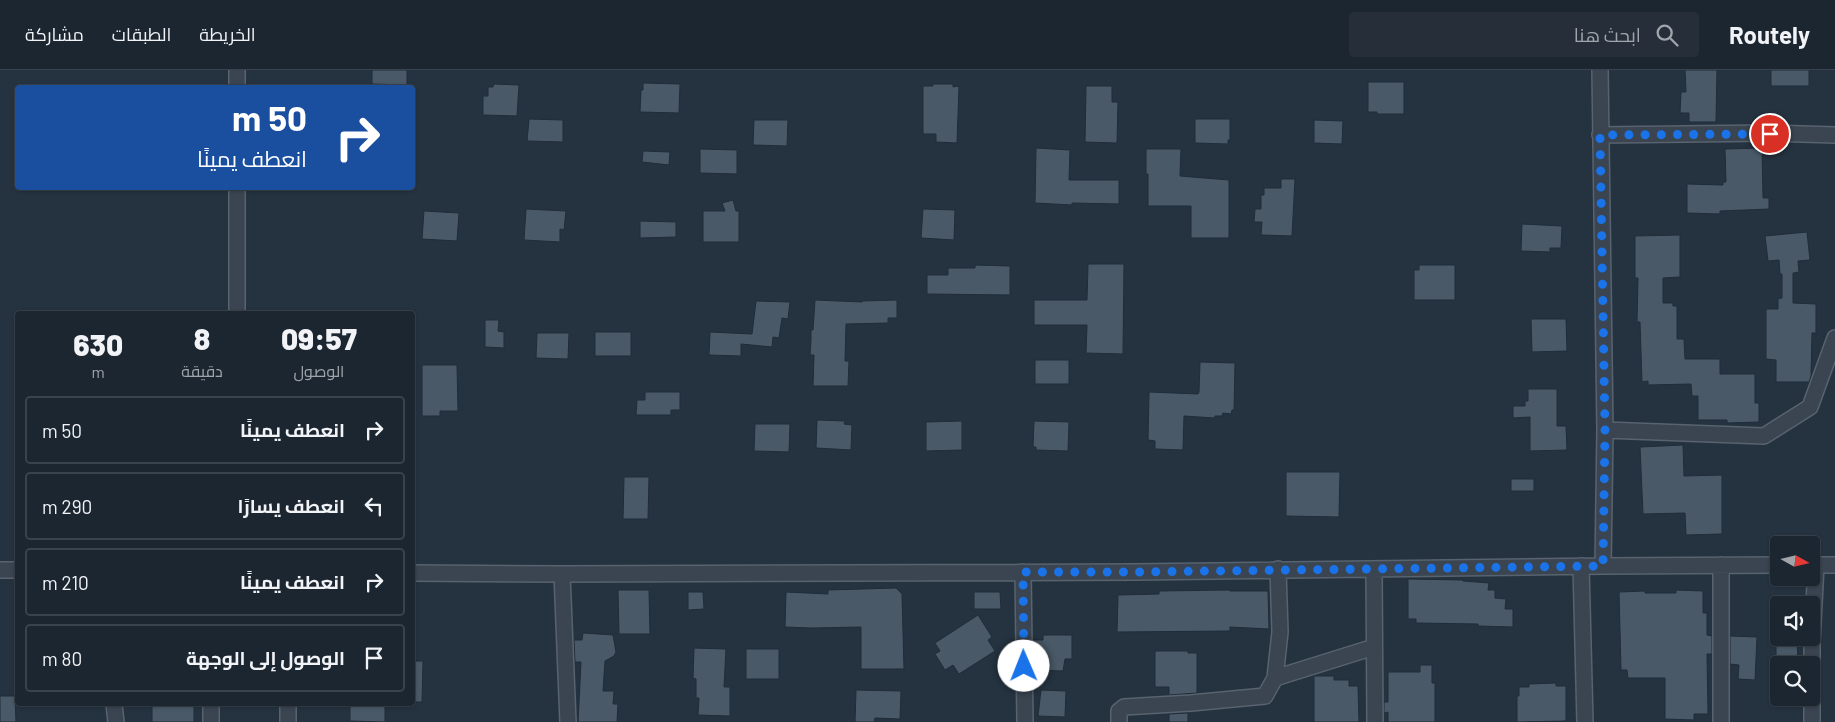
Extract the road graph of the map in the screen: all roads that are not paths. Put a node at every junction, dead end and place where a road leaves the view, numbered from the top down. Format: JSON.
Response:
{"nodes":[{"id":1,"x":237,"y":70,"type":"edge"},
{"id":2,"x":1600,"y":70,"type":"edge"},
{"id":3,"x":237,"y":85,"type":"edge"},
{"id":4,"x":1600,"y":135,"type":"junction"},
{"id":5,"x":1835,"y":135,"type":"edge"},
{"id":6,"x":237,"y":190,"type":"edge"},
{"id":7,"x":237,"y":311,"type":"edge"},
{"id":8,"x":1835,"y":338,"type":"edge"},
{"id":9,"x":1605,"y":430,"type":"junction"},
{"id":10,"x":1721,"y":565,"type":"junction"},
{"id":11,"x":1770,"y":565,"type":"edge"},
{"id":12,"x":1820,"y":565,"type":"edge"},
{"id":13,"x":1835,"y":565,"type":"edge"},
{"id":14,"x":1581,"y":566,"type":"junction"},
{"id":15,"x":1603,"y":566,"type":"junction"},
{"id":16,"x":1278,"y":569,"type":"junction"},
{"id":17,"x":0,"y":570,"type":"edge"},
{"id":18,"x":15,"y":570,"type":"edge"},
{"id":19,"x":1374,"y":570,"type":"junction"},
{"id":20,"x":1023,"y":572,"type":"junction"},
{"id":21,"x":415,"y":573,"type":"edge"},
{"id":22,"x":562,"y":574,"type":"junction"},
{"id":23,"x":1813,"y":586,"type":"edge"},
{"id":24,"x":1374,"y":647,"type":"junction"},
{"id":25,"x":1275,"y":678,"type":"junction"},
{"id":26,"x":114,"y":706,"type":"edge"},
{"id":27,"x":211,"y":706,"type":"edge"},
{"id":28,"x":288,"y":706,"type":"edge"},
{"id":29,"x":116,"y":722,"type":"edge"},
{"id":30,"x":211,"y":722,"type":"edge"},
{"id":31,"x":288,"y":722,"type":"edge"},
{"id":32,"x":568,"y":722,"type":"edge"},
{"id":33,"x":1025,"y":722,"type":"edge"},
{"id":34,"x":1118,"y":722,"type":"edge"},
{"id":35,"x":1375,"y":722,"type":"edge"},
{"id":36,"x":1585,"y":722,"type":"edge"},
{"id":37,"x":1721,"y":722,"type":"edge"},
{"id":38,"x":1812,"y":722,"type":"edge"}],
"edges":[{"from":1,"to":3,"type":"street"},
{"from":2,"to":4,"type":"street"},
{"from":4,"to":5,"type":"street"},
{"from":4,"to":9,"type":"street"},
{"from":6,"to":7,"type":"street"},
{"from":8,"to":9,"type":"street"},
{"from":9,"to":15,"type":"street"},
{"from":10,"to":11,"type":"street"},
{"from":10,"to":15,"type":"street"},
{"from":10,"to":37,"type":"street"},
{"from":12,"to":13,"type":"street"},
{"from":14,"to":15,"type":"street"},
{"from":14,"to":19,"type":"street"},
{"from":14,"to":36,"type":"street"},
{"from":16,"to":19,"type":"street"},
{"from":16,"to":20,"type":"street"},
{"from":16,"to":25,"type":"street"},
{"from":17,"to":18,"type":"street"},
{"from":19,"to":24,"type":"street"},
{"from":20,"to":22,"type":"street"},
{"from":20,"to":33,"type":"street"},
{"from":21,"to":22,"type":"street"},
{"from":22,"to":32,"type":"street"},
{"from":23,"to":38,"type":"street"},
{"from":24,"to":25,"type":"street"},
{"from":24,"to":35,"type":"street"},
{"from":25,"to":34,"type":"street"},
{"from":26,"to":29,"type":"street"},
{"from":27,"to":30,"type":"street"},
{"from":28,"to":31,"type":"street"}]}
